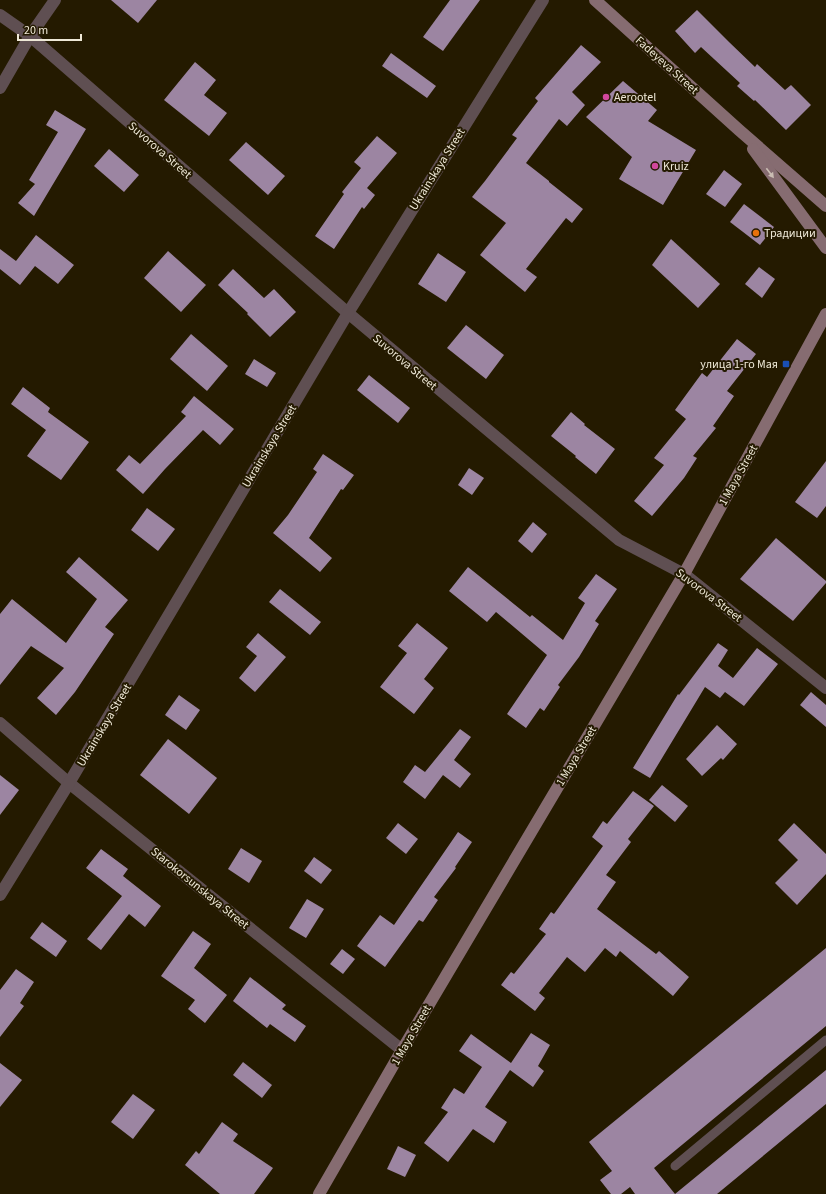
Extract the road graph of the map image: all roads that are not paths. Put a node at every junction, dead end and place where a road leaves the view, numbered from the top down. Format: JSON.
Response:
{"nodes":[{"id":1,"x":55,"y":0,"type":"edge"},
{"id":2,"x":543,"y":0,"type":"edge"},
{"id":3,"x":595,"y":0,"type":"edge"},
{"id":4,"x":0,"y":15,"type":"edge"},
{"id":5,"x":30,"y":36,"type":"junction"},
{"id":6,"x":0,"y":88,"type":"edge"},
{"id":7,"x":739,"y":130,"type":"junction"},
{"id":8,"x":826,"y":206,"type":"edge"},
{"id":9,"x":826,"y":248,"type":"edge"},
{"id":10,"x":348,"y":314,"type":"junction"},
{"id":11,"x":826,"y":314,"type":"edge"},
{"id":12,"x":684,"y":574,"type":"junction"},
{"id":13,"x":826,"y":688,"type":"edge"},
{"id":14,"x":0,"y":723,"type":"edge"},
{"id":15,"x":69,"y":784,"type":"junction"},
{"id":16,"x":0,"y":896,"type":"edge"},
{"id":17,"x":826,"y":1040,"type":"edge"},
{"id":18,"x":402,"y":1050,"type":"junction"},
{"id":19,"x":675,"y":1166,"type":"dead end"},
{"id":20,"x":319,"y":1194,"type":"edge"}],
"edges":[{"from":1,"to":5,"type":"street"},
{"from":2,"to":10,"type":"street","name":"Ukrainskaya Street"},
{"from":3,"to":7,"type":"street","name":"Fadeyeva Street"},
{"from":4,"to":5,"type":"street","name":"Suvorova Street"},
{"from":5,"to":6,"type":"street"},
{"from":5,"to":10,"type":"street","name":"Suvorova Street"},
{"from":7,"to":8,"type":"street","name":"Fadeyeva Street"},
{"from":7,"to":9,"type":"street","name":"Fadeyeva Street","one_way":true},
{"from":10,"to":12,"type":"street","name":"Suvorova Street"},
{"from":10,"to":15,"type":"street","name":"Ukrainskaya Street"},
{"from":11,"to":12,"type":"street","name":"1 Maya Street"},
{"from":12,"to":13,"type":"street","name":"Suvorova Street"},
{"from":12,"to":18,"type":"street","name":"1 Maya Street"},
{"from":14,"to":15,"type":"street","name":"Starokorsunskaya Street"},
{"from":15,"to":16,"type":"street","name":"Ukrainskaya Street"},
{"from":15,"to":18,"type":"street","name":"Starokorsunskaya Street"},
{"from":17,"to":19,"type":"lane"},
{"from":18,"to":20,"type":"street","name":"1 Maya Street"}]}
